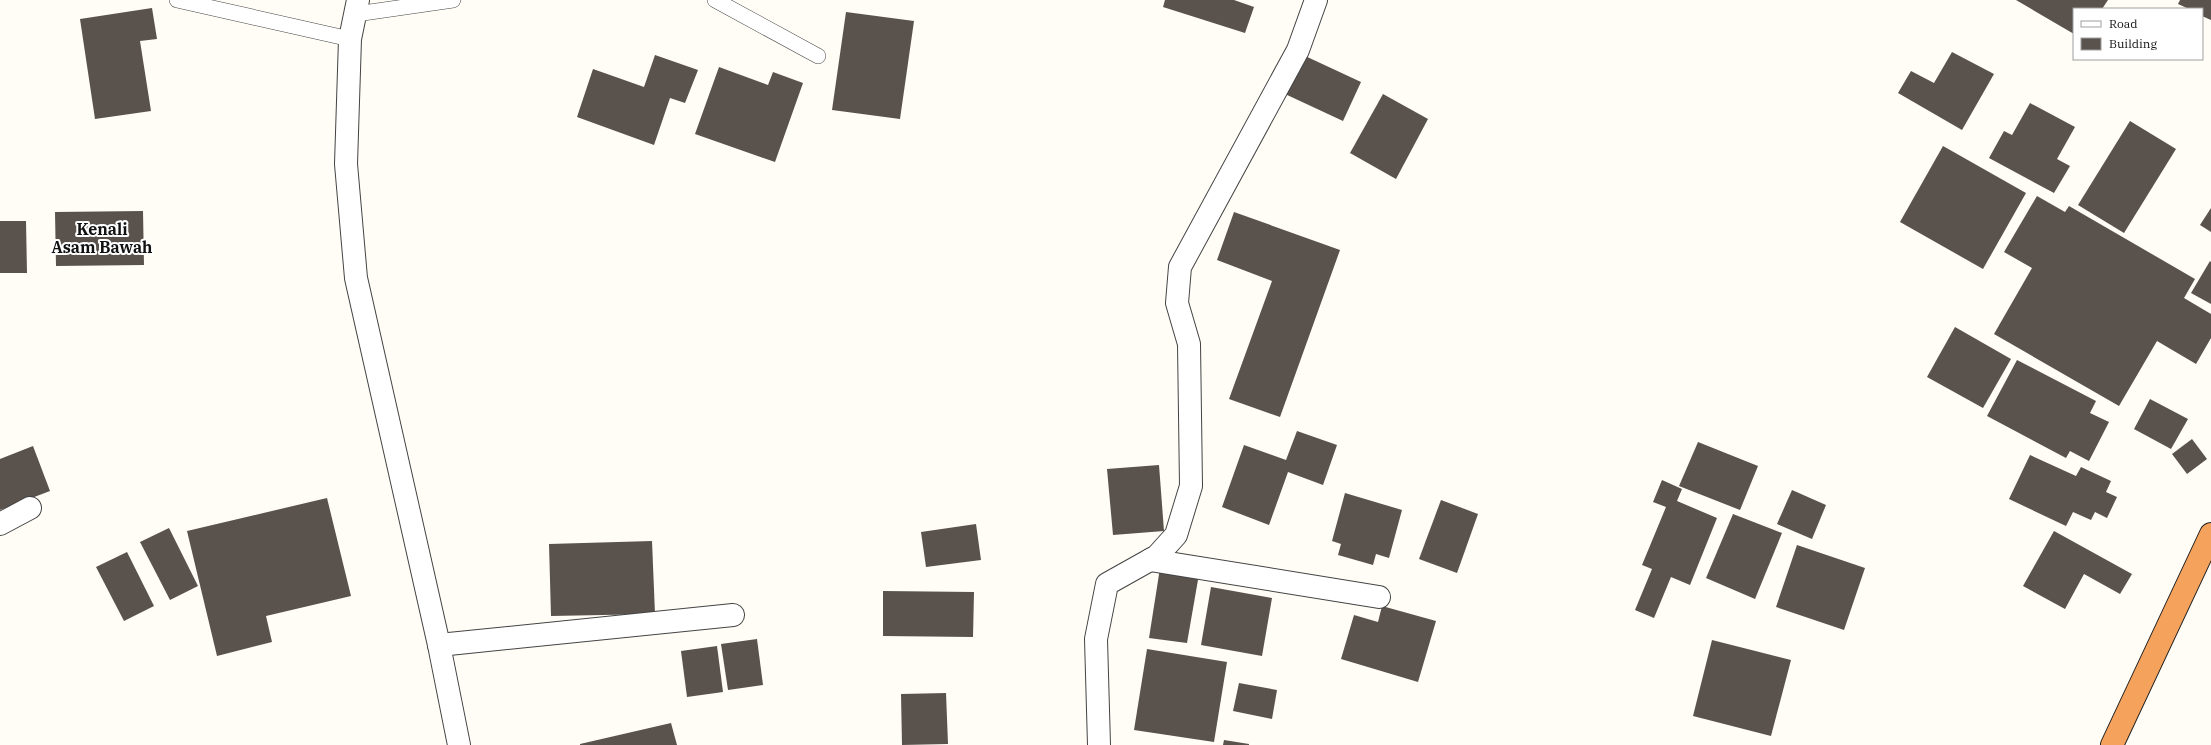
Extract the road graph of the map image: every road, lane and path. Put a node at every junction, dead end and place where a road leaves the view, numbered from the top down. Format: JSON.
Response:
{"nodes":[{"id":1,"x":177,"y":0,"type":"edge"},
{"id":2,"x":453,"y":0,"type":"edge"},
{"id":3,"x":715,"y":0,"type":"edge"},
{"id":4,"x":1316,"y":0,"type":"edge"},
{"id":5,"x":357,"y":7,"type":"edge"},
{"id":6,"x":350,"y":39,"type":"junction"},
{"id":7,"x":818,"y":56,"type":"dead end"},
{"id":8,"x":30,"y":508,"type":"dead end"},
{"id":9,"x":0,"y":524,"type":"edge"},
{"id":10,"x":2211,"y":534,"type":"edge"},
{"id":11,"x":1150,"y":560,"type":"junction"},
{"id":12,"x":1378,"y":597,"type":"dead end"},
{"id":13,"x":733,"y":615,"type":"dead end"},
{"id":14,"x":439,"y":645,"type":"junction"},
{"id":15,"x":459,"y":745,"type":"edge"},
{"id":16,"x":1099,"y":745,"type":"edge"},
{"id":17,"x":2112,"y":745,"type":"edge"}],
"edges":[{"from":1,"to":6,"type":"lane"},
{"from":2,"to":5,"type":"lane"},
{"from":3,"to":7,"type":"lane"},
{"from":4,"to":11,"type":"street"},
{"from":5,"to":6,"type":"street"},
{"from":6,"to":14,"type":"street"},
{"from":8,"to":9,"type":"street"},
{"from":10,"to":17,"type":"highway"},
{"from":11,"to":12,"type":"street"},
{"from":11,"to":16,"type":"street"},
{"from":13,"to":14,"type":"street"},
{"from":14,"to":15,"type":"street"}]}
